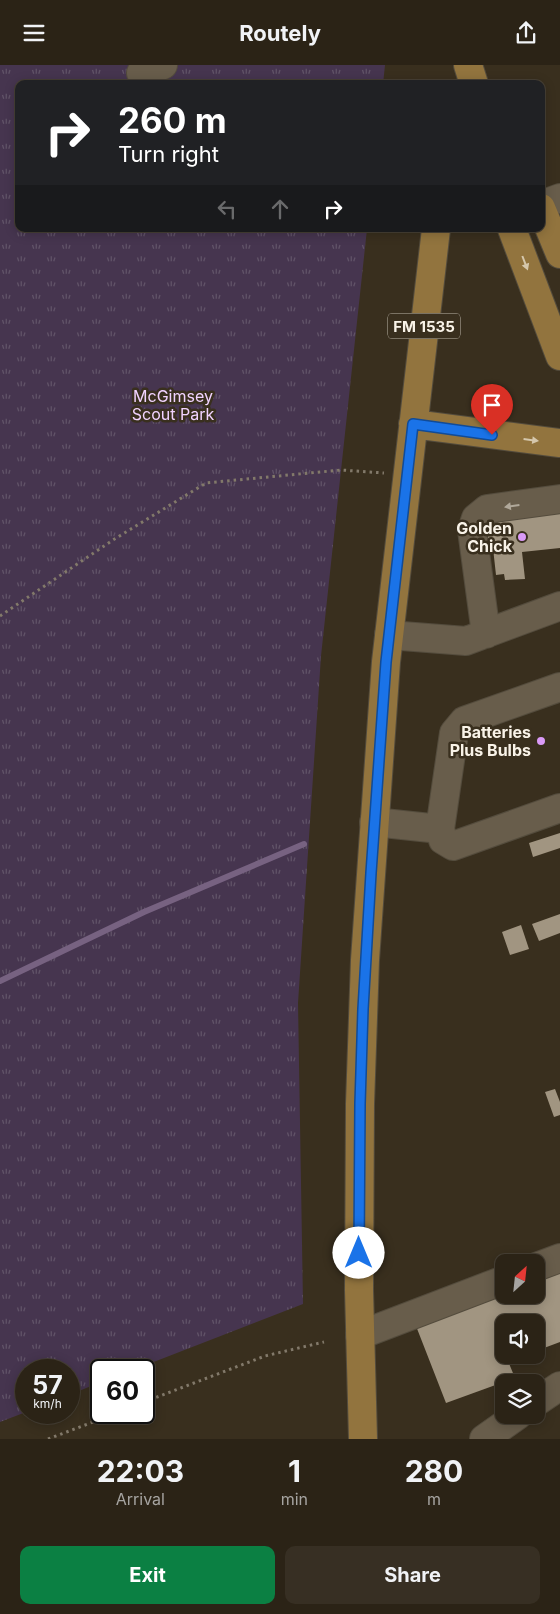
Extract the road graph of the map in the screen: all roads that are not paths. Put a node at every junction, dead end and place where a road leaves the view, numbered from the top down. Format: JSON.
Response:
{"nodes":[{"id":1,"x":455,"y":65,"type":"edge"},
{"id":2,"x":468,"y":65,"type":"edge"},
{"id":3,"x":453,"y":80,"type":"edge"},
{"id":4,"x":473,"y":80,"type":"edge"},
{"id":5,"x":560,"y":198,"type":"edge"},
{"id":6,"x":545,"y":204,"type":"edge"},
{"id":7,"x":545,"y":216,"type":"edge"},
{"id":8,"x":433,"y":232,"type":"edge"},
{"id":9,"x":513,"y":232,"type":"edge"},
{"id":10,"x":560,"y":254,"type":"edge"},
{"id":11,"x":538,"y":297,"type":"junction"},
{"id":12,"x":560,"y":319,"type":"edge"},
{"id":13,"x":560,"y":356,"type":"edge"},
{"id":14,"x":413,"y":424,"type":"junction"},
{"id":15,"x":560,"y":443,"type":"edge"},
{"id":16,"x":560,"y":499,"type":"edge"},
{"id":17,"x":560,"y":606,"type":"edge"},
{"id":18,"x":486,"y":634,"type":"junction"},
{"id":19,"x":389,"y":635,"type":"junction"},
{"id":20,"x":560,"y":687,"type":"edge"},
{"id":21,"x":560,"y":809,"type":"edge"},
{"id":22,"x":374,"y":822,"type":"junction"},
{"id":23,"x":440,"y":829,"type":"junction"},
{"id":24,"x":560,"y":1258,"type":"edge"},
{"id":25,"x":545,"y":1264,"type":"edge"},
{"id":26,"x":495,"y":1283,"type":"edge"},
{"id":27,"x":360,"y":1335,"type":"junction"},
{"id":28,"x":560,"y":1385,"type":"edge"},
{"id":29,"x":545,"y":1396,"type":"edge"},
{"id":30,"x":505,"y":1424,"type":"edge"},
{"id":31,"x":363,"y":1439,"type":"edge"},
{"id":32,"x":484,"y":1439,"type":"edge"}],
"edges":[{"from":1,"to":3,"type":"main road"},
{"from":2,"to":4,"type":"main road"},
{"from":5,"to":6,"type":"lane"},
{"from":7,"to":10,"type":"main road"},
{"from":8,"to":14,"type":"main road","number":"FM 1535"},
{"from":9,"to":11,"type":"main road","one_way":true},
{"from":11,"to":12,"type":"main road"},
{"from":11,"to":13,"type":"main road"},
{"from":14,"to":15,"type":"main road","one_way":true},
{"from":14,"to":19,"type":"main road"},
{"from":16,"to":18,"type":"lane","one_way":true},
{"from":17,"to":18,"type":"lane"},
{"from":18,"to":19,"type":"lane"},
{"from":19,"to":22,"type":"main road"},
{"from":20,"to":23,"type":"lane"},
{"from":21,"to":23,"type":"lane"},
{"from":22,"to":23,"type":"lane"},
{"from":22,"to":27,"type":"main road"},
{"from":24,"to":25,"type":"lane"},
{"from":26,"to":27,"type":"lane"},
{"from":27,"to":31,"type":"main road"},
{"from":28,"to":29,"type":"lane"},
{"from":30,"to":32,"type":"lane"}]}
